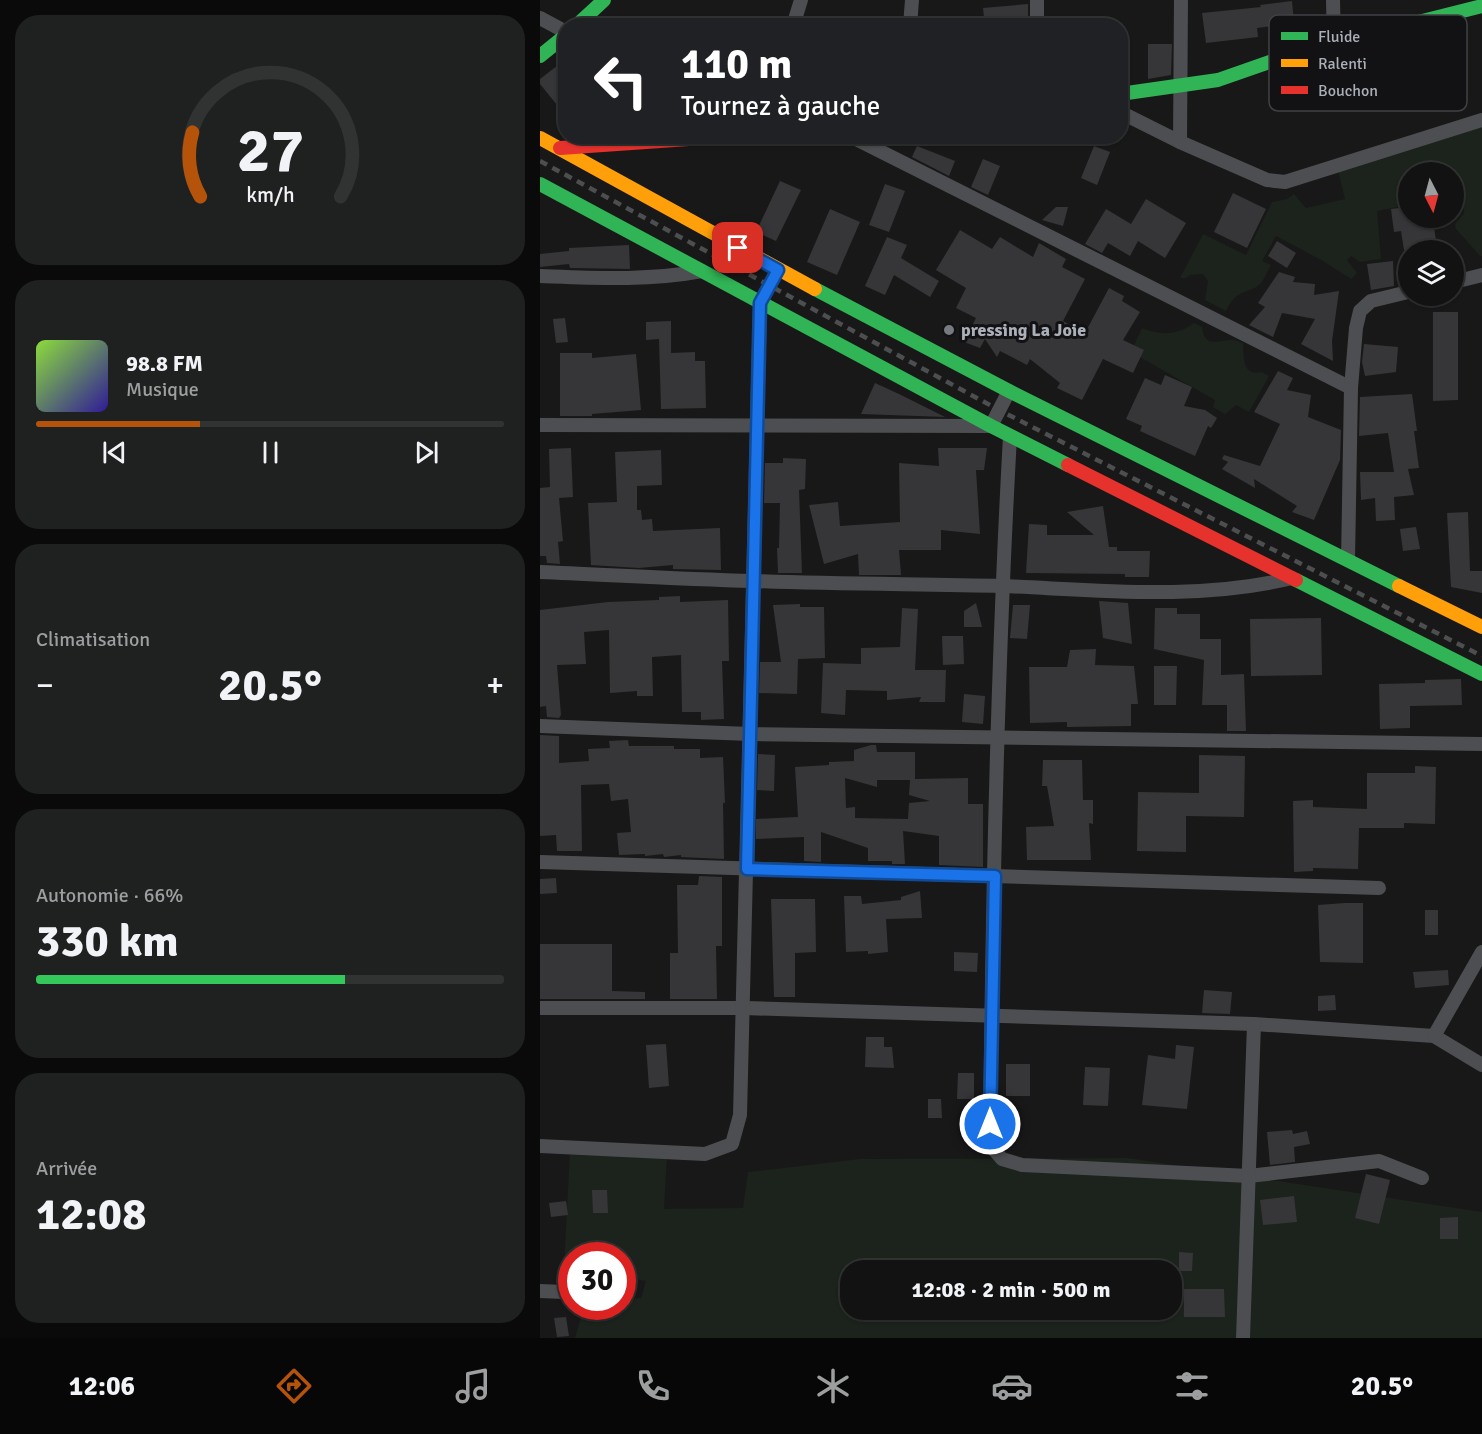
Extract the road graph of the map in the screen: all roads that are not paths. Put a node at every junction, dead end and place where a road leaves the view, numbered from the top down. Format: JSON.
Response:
{"nodes":[{"id":1,"x":604,"y":0,"type":"edge"},
{"id":2,"x":801,"y":0,"type":"edge"},
{"id":3,"x":912,"y":0,"type":"edge"},
{"id":4,"x":1037,"y":0,"type":"edge"},
{"id":5,"x":1180,"y":0,"type":"edge"},
{"id":6,"x":1333,"y":0,"type":"edge"},
{"id":7,"x":1462,"y":5,"type":"edge"},
{"id":8,"x":1482,"y":6,"type":"edge"},
{"id":9,"x":1333,"y":15,"type":"edge"},
{"id":10,"x":1429,"y":15,"type":"edge"},
{"id":11,"x":540,"y":18,"type":"edge"},
{"id":12,"x":585,"y":18,"type":"edge"},
{"id":13,"x":795,"y":18,"type":"edge"},
{"id":14,"x":911,"y":18,"type":"edge"},
{"id":15,"x":1037,"y":18,"type":"edge"},
{"id":16,"x":558,"y":28,"type":"edge"},
{"id":17,"x":558,"y":40,"type":"edge"},
{"id":18,"x":540,"y":56,"type":"edge"},
{"id":19,"x":1269,"y":62,"type":"edge"},
{"id":20,"x":1180,"y":85,"type":"junction"},
{"id":21,"x":1128,"y":93,"type":"edge"},
{"id":22,"x":1128,"y":116,"type":"edge"},
{"id":23,"x":1482,"y":120,"type":"edge"},
{"id":24,"x":540,"y":138,"type":"edge"},
{"id":25,"x":1180,"y":142,"type":"junction"},
{"id":26,"x":622,"y":144,"type":"edge"},
{"id":27,"x":866,"y":144,"type":"edge"},
{"id":28,"x":560,"y":148,"type":"junction"},
{"id":29,"x":540,"y":184,"type":"edge"},
{"id":30,"x":778,"y":270,"type":"junction"},
{"id":31,"x":702,"y":271,"type":"junction"},
{"id":32,"x":1482,"y":275,"type":"edge"},
{"id":33,"x":540,"y":276,"type":"edge"},
{"id":34,"x":1464,"y":280,"type":"edge"},
{"id":35,"x":1398,"y":294,"type":"edge"},
{"id":36,"x":760,"y":303,"type":"junction"},
{"id":37,"x":1351,"y":388,"type":"junction"},
{"id":38,"x":1009,"y":391,"type":"junction"},
{"id":39,"x":540,"y":424,"type":"edge"},
{"id":40,"x":758,"y":425,"type":"junction"},
{"id":41,"x":991,"y":426,"type":"junction"},
{"id":42,"x":1010,"y":436,"type":"junction"},
{"id":43,"x":1348,"y":560,"type":"junction"},
{"id":44,"x":540,"y":572,"type":"edge"},
{"id":45,"x":1292,"y":578,"type":"junction"},
{"id":46,"x":754,"y":581,"type":"junction"},
{"id":47,"x":1002,"y":586,"type":"junction"},
{"id":48,"x":1482,"y":627,"type":"edge"},
{"id":49,"x":1482,"y":674,"type":"edge"},
{"id":50,"x":540,"y":726,"type":"edge"},
{"id":51,"x":750,"y":734,"type":"junction"},
{"id":52,"x":997,"y":738,"type":"junction"},
{"id":53,"x":1482,"y":744,"type":"edge"},
{"id":54,"x":540,"y":862,"type":"edge"},
{"id":55,"x":747,"y":869,"type":"junction"},
{"id":56,"x":995,"y":876,"type":"junction"},
{"id":57,"x":1379,"y":888,"type":"dead end"},
{"id":58,"x":1482,"y":952,"type":"edge"},
{"id":59,"x":540,"y":1008,"type":"edge"},
{"id":60,"x":744,"y":1008,"type":"junction"},
{"id":61,"x":991,"y":1014,"type":"junction"},
{"id":62,"x":1254,"y":1024,"type":"junction"},
{"id":63,"x":1434,"y":1036,"type":"junction"},
{"id":64,"x":1482,"y":1065,"type":"edge"},
{"id":65,"x":540,"y":1146,"type":"edge"},
{"id":66,"x":1249,"y":1176,"type":"junction"},
{"id":67,"x":1422,"y":1178,"type":"dead end"},
{"id":68,"x":540,"y":1292,"type":"edge"},
{"id":69,"x":558,"y":1292,"type":"edge"},
{"id":70,"x":1243,"y":1338,"type":"edge"}],
"edges":[{"from":1,"to":12,"type":"main road"},
{"from":2,"to":13,"type":"street"},
{"from":3,"to":14,"type":"street"},
{"from":4,"to":15,"type":"street"},
{"from":5,"to":20,"type":"street"},
{"from":6,"to":9,"type":"street"},
{"from":7,"to":8,"type":"main road"},
{"from":7,"to":10,"type":"main road"},
{"from":11,"to":16,"type":"street"},
{"from":17,"to":18,"type":"main road"},
{"from":19,"to":20,"type":"main road"},
{"from":20,"to":21,"type":"main road"},
{"from":20,"to":25,"type":"street"},
{"from":22,"to":25,"type":"street"},
{"from":23,"to":25,"type":"street"},
{"from":24,"to":28,"type":"main road"},
{"from":26,"to":28,"type":"main road"},
{"from":27,"to":37,"type":"street"},
{"from":28,"to":30,"type":"main road"},
{"from":29,"to":31,"type":"main road"},
{"from":30,"to":36,"type":"street"},
{"from":30,"to":38,"type":"main road"},
{"from":31,"to":33,"type":"street"},
{"from":31,"to":36,"type":"main road"},
{"from":32,"to":34,"type":"street"},
{"from":35,"to":37,"type":"street"},
{"from":36,"to":40,"type":"street"},
{"from":36,"to":41,"type":"main road"},
{"from":37,"to":43,"type":"street"},
{"from":38,"to":41,"type":"street"},
{"from":38,"to":43,"type":"main road"},
{"from":39,"to":40,"type":"street"},
{"from":40,"to":41,"type":"street"},
{"from":40,"to":46,"type":"street"},
{"from":41,"to":42,"type":"main road"},
{"from":42,"to":45,"type":"main road"},
{"from":42,"to":47,"type":"street"},
{"from":43,"to":48,"type":"main road"},
{"from":44,"to":46,"type":"street"},
{"from":45,"to":47,"type":"street"},
{"from":45,"to":49,"type":"main road"},
{"from":46,"to":47,"type":"street"},
{"from":46,"to":51,"type":"street"},
{"from":47,"to":52,"type":"street"},
{"from":50,"to":51,"type":"street"},
{"from":51,"to":52,"type":"street"},
{"from":51,"to":55,"type":"street"},
{"from":52,"to":53,"type":"street"},
{"from":52,"to":56,"type":"street"},
{"from":54,"to":55,"type":"street"},
{"from":55,"to":56,"type":"street"},
{"from":55,"to":60,"type":"street"},
{"from":56,"to":57,"type":"street"},
{"from":56,"to":61,"type":"street"},
{"from":58,"to":63,"type":"street"},
{"from":59,"to":60,"type":"street"},
{"from":60,"to":61,"type":"street"},
{"from":60,"to":65,"type":"street"},
{"from":61,"to":62,"type":"street"},
{"from":61,"to":66,"type":"street"},
{"from":62,"to":63,"type":"street"},
{"from":62,"to":66,"type":"street"},
{"from":63,"to":64,"type":"street"},
{"from":66,"to":67,"type":"street"},
{"from":66,"to":70,"type":"street"},
{"from":68,"to":69,"type":"street"}]}
